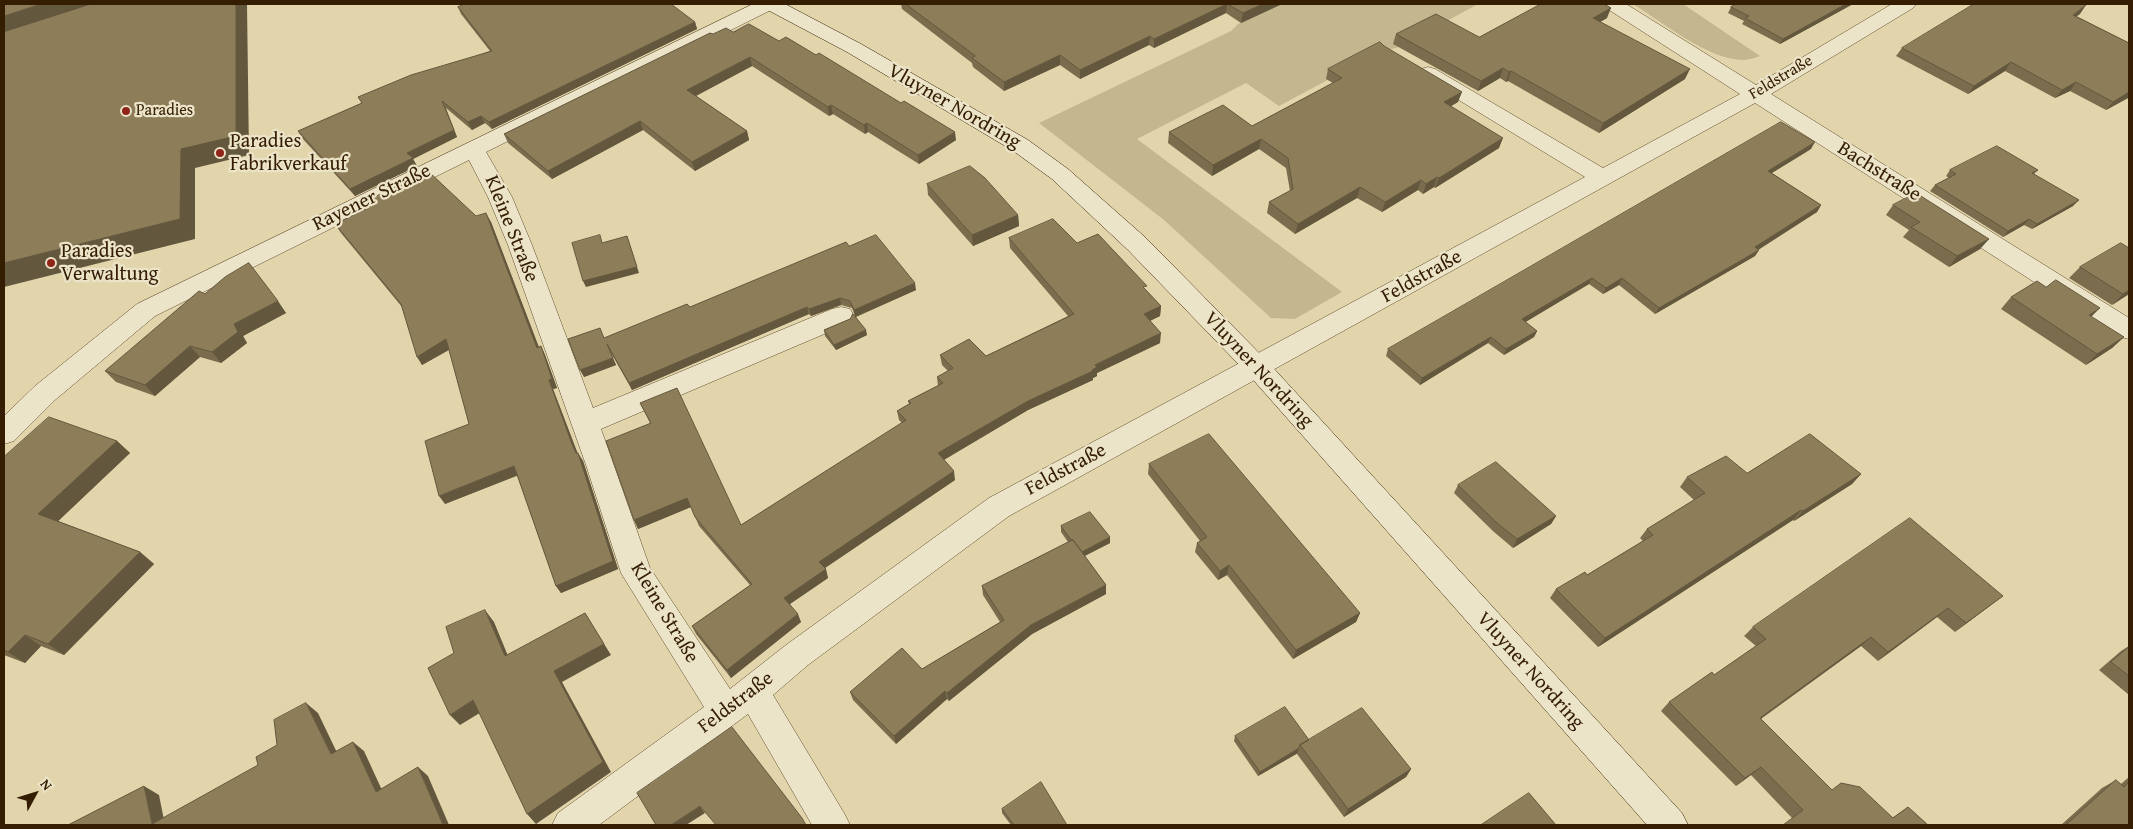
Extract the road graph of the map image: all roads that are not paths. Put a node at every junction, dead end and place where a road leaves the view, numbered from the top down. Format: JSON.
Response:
{"nodes":[{"id":1,"x":768,"y":4,"type":"edge"},
{"id":2,"x":772,"y":4,"type":"edge"},
{"id":3,"x":1613,"y":4,"type":"edge"},
{"id":4,"x":1906,"y":4,"type":"edge"},
{"id":5,"x":1406,"y":61,"type":"edge"},
{"id":6,"x":1756,"y":94,"type":"junction"},
{"id":7,"x":473,"y":149,"type":"junction"},
{"id":8,"x":1602,"y":178,"type":"junction"},
{"id":9,"x":841,"y":316,"type":"dead end"},
{"id":10,"x":2129,"y":330,"type":"edge"},
{"id":11,"x":1257,"y":367,"type":"junction"},
{"id":12,"x":584,"y":424,"type":"junction"},
{"id":13,"x":4,"y":433,"type":"edge"},
{"id":14,"x":740,"y":701,"type":"junction"},
{"id":15,"x":570,"y":825,"type":"edge"},
{"id":16,"x":832,"y":825,"type":"edge"},
{"id":17,"x":1670,"y":825,"type":"edge"}],
"edges":[{"from":1,"to":7,"type":"street","name":"Rayener Straße"},
{"from":2,"to":11,"type":"street","name":"Vluyner Nordring"},
{"from":3,"to":6,"type":"street","name":"Bachstraße"},
{"from":4,"to":6,"type":"street","name":"Feldstraße"},
{"from":5,"to":8,"type":"street"},
{"from":6,"to":8,"type":"street","name":"Feldstraße"},
{"from":6,"to":10,"type":"street","name":"Bachstraße"},
{"from":7,"to":12,"type":"street","name":"Kleine Straße"},
{"from":7,"to":13,"type":"street","name":"Rayener Straße"},
{"from":8,"to":11,"type":"street","name":"Feldstraße"},
{"from":9,"to":12,"type":"street"},
{"from":11,"to":14,"type":"street","name":"Feldstraße"},
{"from":11,"to":17,"type":"street","name":"Vluyner Nordring"},
{"from":12,"to":14,"type":"street","name":"Kleine Straße"},
{"from":14,"to":15,"type":"street","name":"Feldstraße"},
{"from":14,"to":16,"type":"street","name":"Kleine Straße"}]}
